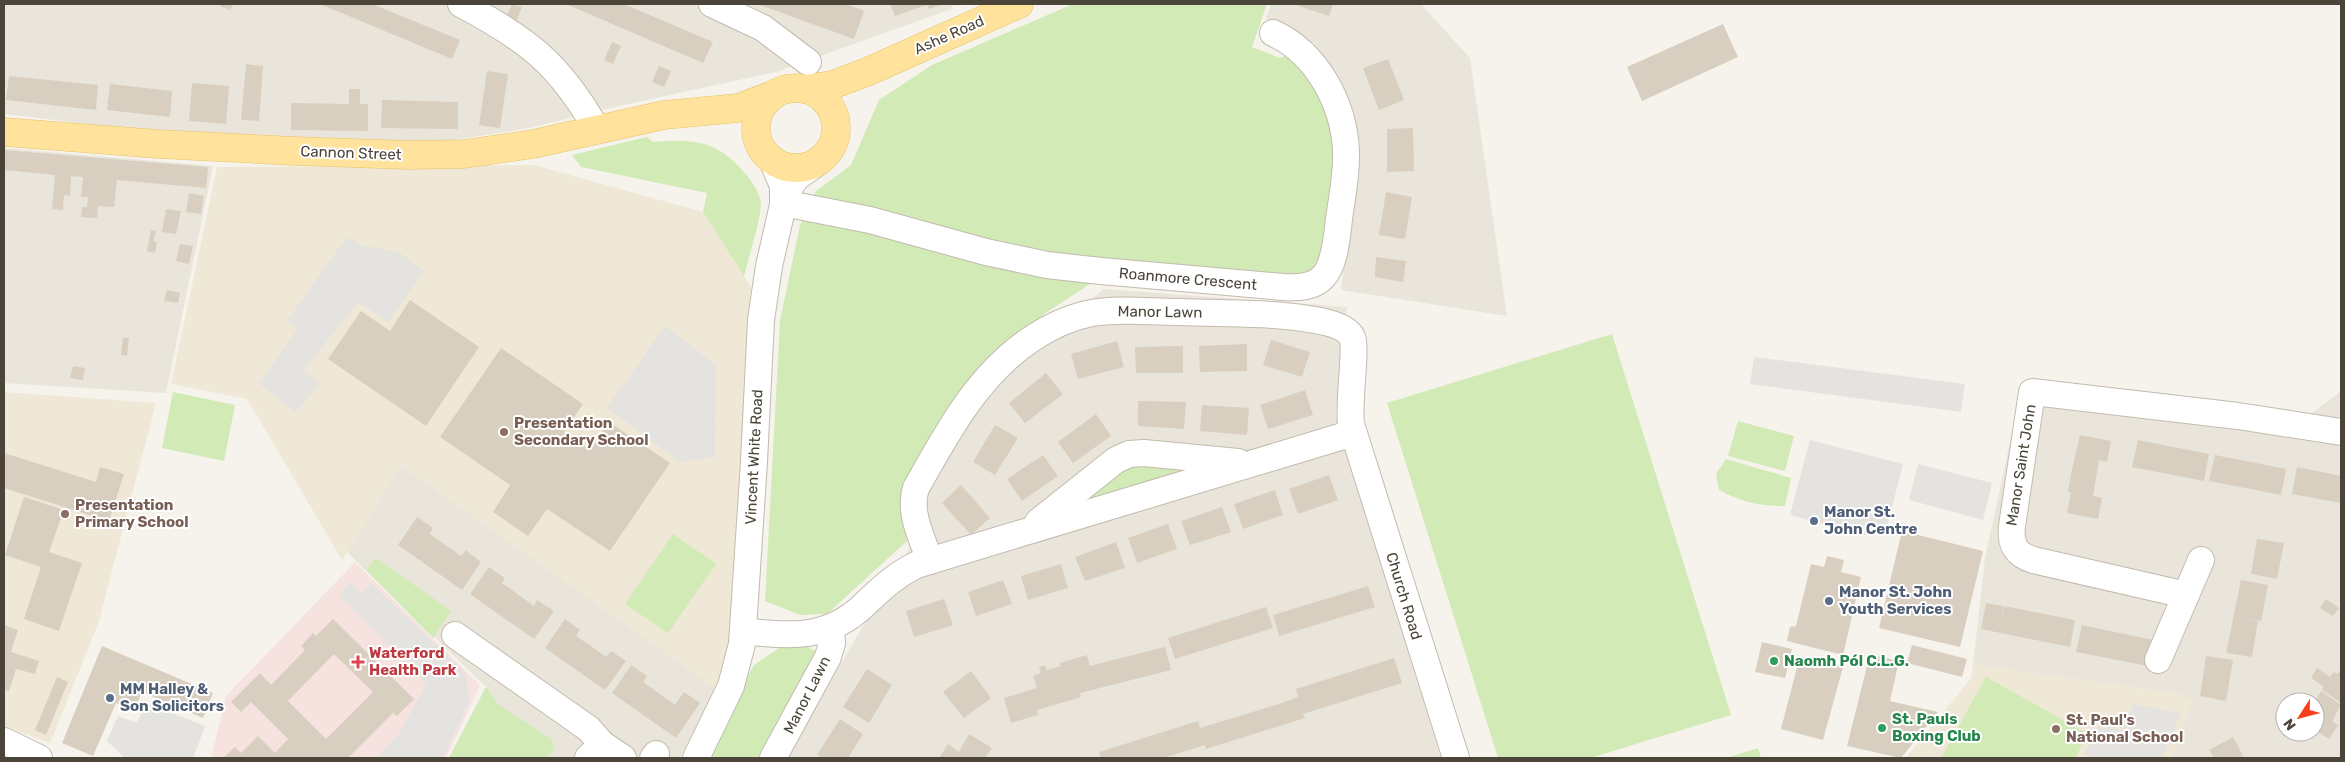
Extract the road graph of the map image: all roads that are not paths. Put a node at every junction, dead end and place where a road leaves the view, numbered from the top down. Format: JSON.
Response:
{"nodes":[{"id":1,"x":461,"y":4,"type":"edge"},
{"id":2,"x":712,"y":4,"type":"edge"},
{"id":3,"x":1019,"y":4,"type":"edge"},
{"id":4,"x":1273,"y":33,"type":"dead end"},
{"id":5,"x":808,"y":62,"type":"dead end"},
{"id":6,"x":880,"y":66,"type":"junction"},
{"id":7,"x":805,"y":89,"type":"junction"},
{"id":8,"x":773,"y":95,"type":"junction"},
{"id":9,"x":695,"y":112,"type":"junction"},
{"id":10,"x":597,"y":130,"type":"junction"},
{"id":11,"x":836,"y":131,"type":"junction"},
{"id":12,"x":4,"y":132,"type":"edge"},
{"id":13,"x":766,"y":154,"type":"junction"},
{"id":14,"x":817,"y":163,"type":"junction"},
{"id":15,"x":783,"y":203,"type":"junction"},
{"id":16,"x":2341,"y":432,"type":"edge"},
{"id":17,"x":1353,"y":433,"type":"junction"},
{"id":18,"x":1249,"y":463,"type":"junction"},
{"id":19,"x":1025,"y":532,"type":"junction"},
{"id":20,"x":2201,"y":560,"type":"dead end"},
{"id":21,"x":930,"y":561,"type":"junction"},
{"id":22,"x":2186,"y":595,"type":"junction"},
{"id":23,"x":831,"y":628,"type":"junction"},
{"id":24,"x":744,"y":631,"type":"junction"},
{"id":25,"x":455,"y":635,"type":"dead end"},
{"id":26,"x":2158,"y":660,"type":"dead end"},
{"id":27,"x":4,"y":741,"type":"edge"},
{"id":28,"x":605,"y":753,"type":"edge"},
{"id":29,"x":39,"y":758,"type":"edge"},
{"id":30,"x":696,"y":758,"type":"edge"},
{"id":31,"x":773,"y":758,"type":"edge"},
{"id":32,"x":1456,"y":758,"type":"edge"}],
"edges":[{"from":1,"to":10,"type":"street"},
{"from":2,"to":5,"type":"street"},
{"from":3,"to":6,"type":"main road","name":"Ashe Road"},
{"from":4,"to":15,"type":"street","name":"Roanmore Crescent"},
{"from":6,"to":7,"type":"main road","name":"Ashe Road"},
{"from":6,"to":11,"type":"main road","name":"Ashe Road"},
{"from":7,"to":8,"type":"main road"},
{"from":7,"to":11,"type":"main road"},
{"from":8,"to":9,"type":"main road","name":"Cannon Street"},
{"from":8,"to":13,"type":"main road"},
{"from":9,"to":10,"type":"main road","name":"Cannon Street"},
{"from":9,"to":13,"type":"main road","name":"Cannon Street"},
{"from":10,"to":12,"type":"main road","name":"Cannon Street"},
{"from":11,"to":14,"type":"main road"},
{"from":13,"to":14,"type":"main road"},
{"from":13,"to":15,"type":"street"},
{"from":14,"to":15,"type":"street","name":"Vincent White Road"},
{"from":15,"to":24,"type":"street","name":"Vincent White Road"},
{"from":16,"to":22,"type":"street","name":"Manor Saint John"},
{"from":17,"to":18,"type":"street","name":"Manor Lawn"},
{"from":17,"to":21,"type":"street","name":"Manor Lawn"},
{"from":17,"to":32,"type":"street","name":"Church Road"},
{"from":18,"to":19,"type":"street","name":"Manor Lawn"},
{"from":18,"to":19,"type":"street","name":"Manor Lawn"},
{"from":19,"to":21,"type":"street","name":"Manor Lawn"},
{"from":20,"to":22,"type":"street"},
{"from":21,"to":23,"type":"street","name":"Manor Lawn"},
{"from":22,"to":26,"type":"street"},
{"from":23,"to":24,"type":"street","name":"Manor Lawn"},
{"from":23,"to":31,"type":"street","name":"Manor Lawn"},
{"from":24,"to":30,"type":"street","name":"Vincent White Road"},
{"from":25,"to":28,"type":"street"},
{"from":27,"to":29,"type":"street"}]}
